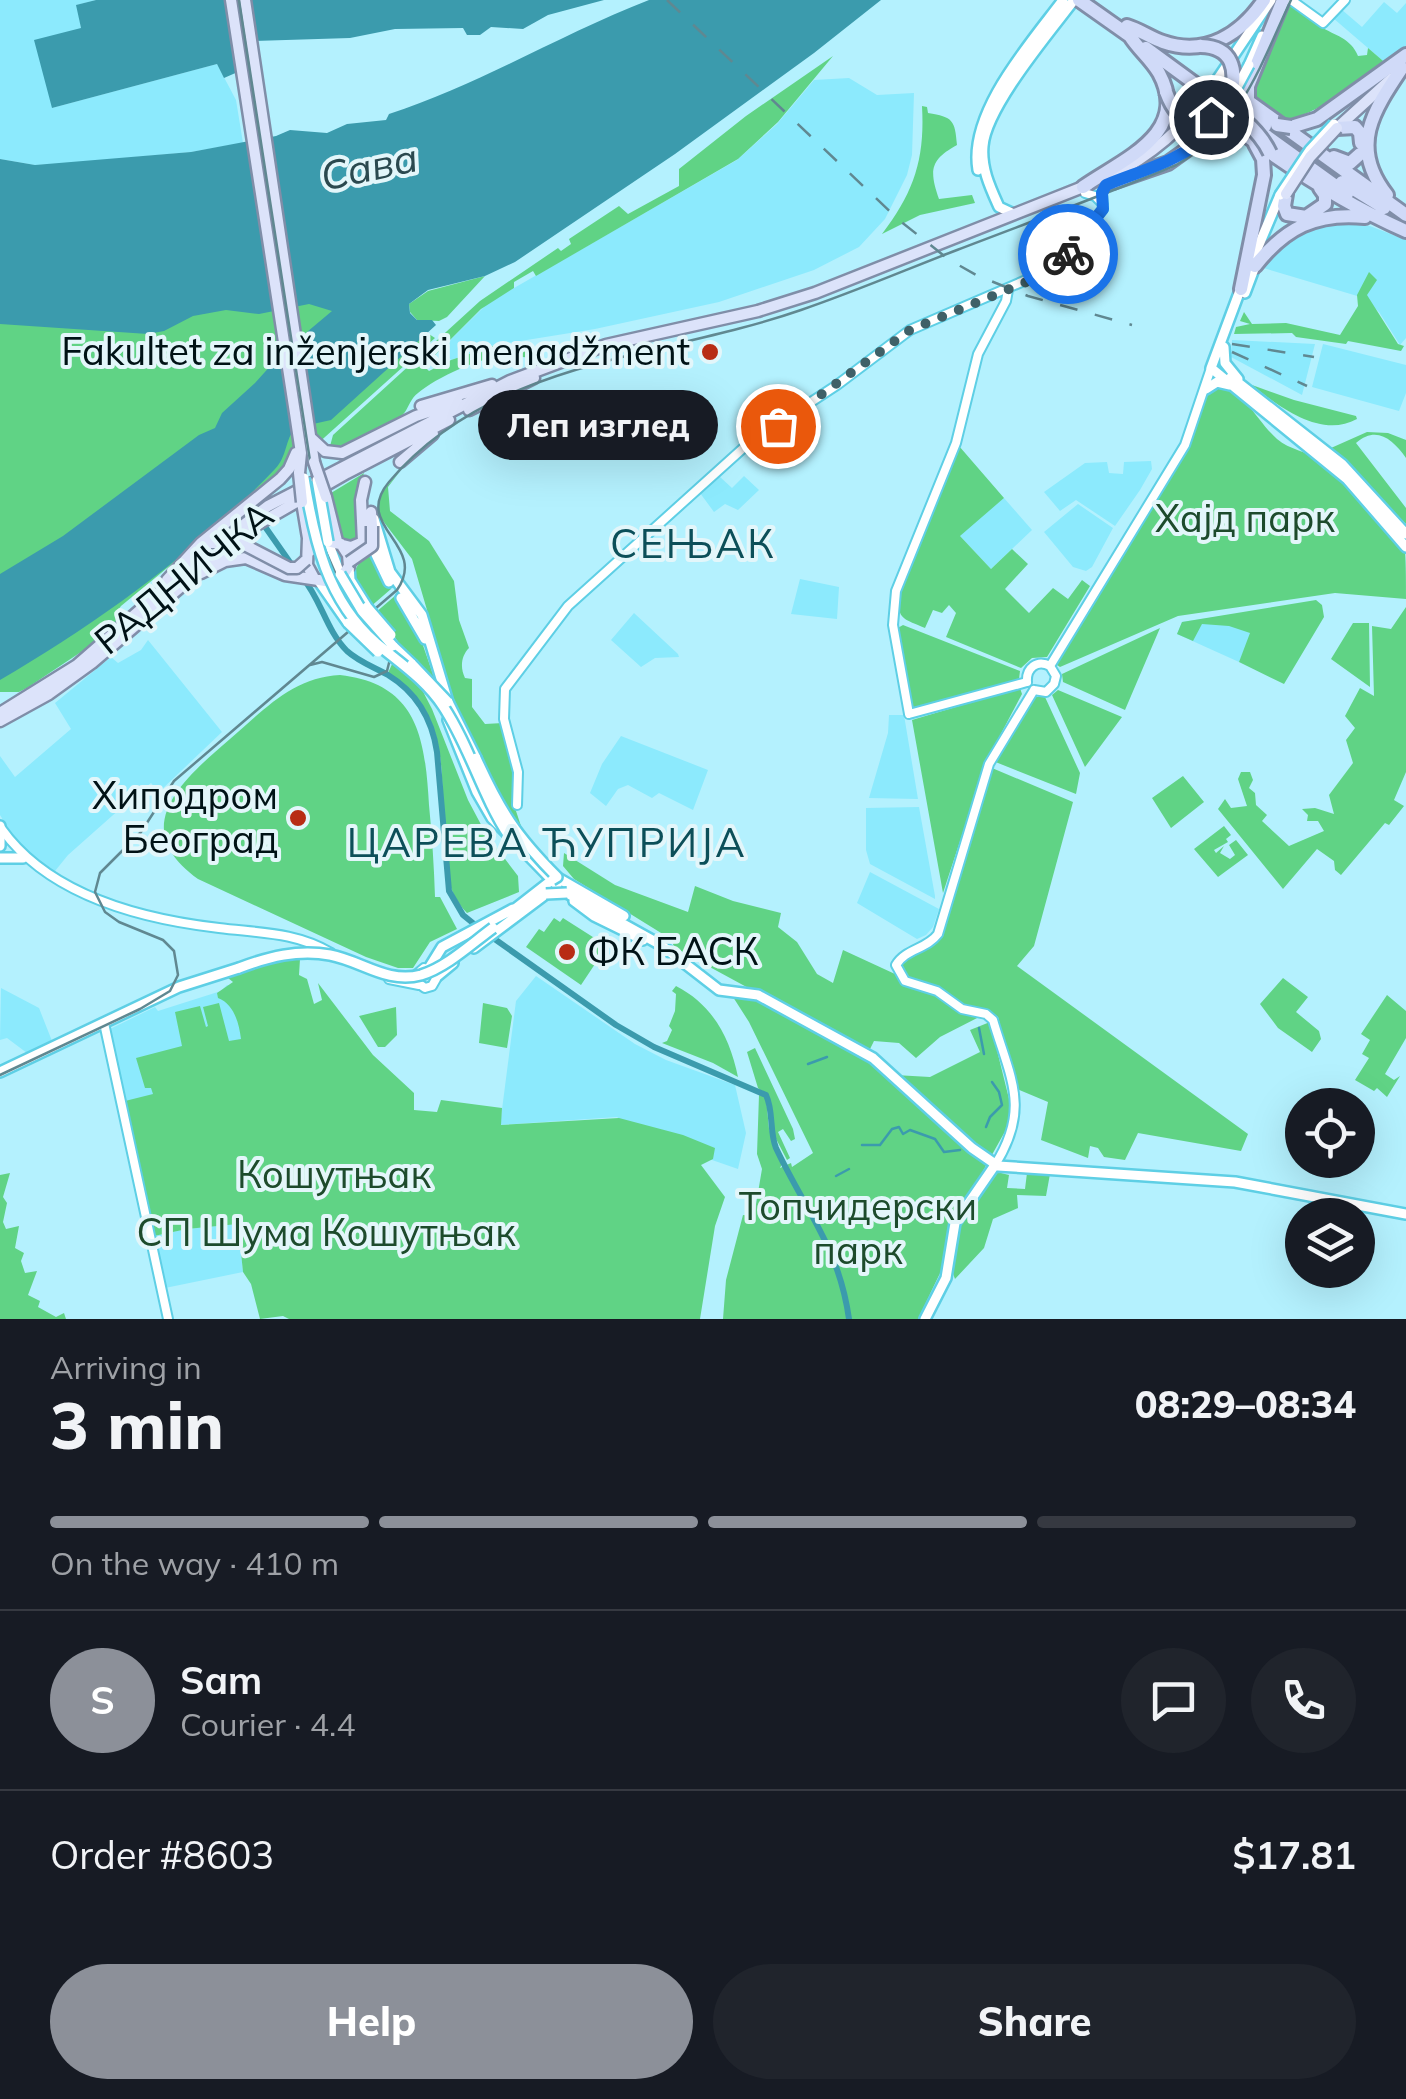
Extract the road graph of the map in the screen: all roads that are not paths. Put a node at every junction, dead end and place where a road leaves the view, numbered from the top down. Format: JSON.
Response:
{"nodes":[{"id":1,"x":231,"y":0,"type":"edge"},
{"id":2,"x":245,"y":0,"type":"edge"},
{"id":3,"x":1063,"y":0,"type":"edge"},
{"id":4,"x":1076,"y":0,"type":"edge"},
{"id":5,"x":1092,"y":0,"type":"edge"},
{"id":6,"x":1282,"y":0,"type":"edge"},
{"id":7,"x":1291,"y":0,"type":"edge"},
{"id":8,"x":1345,"y":0,"type":"edge"},
{"id":9,"x":1264,"y":4,"type":"edge"},
{"id":10,"x":1128,"y":31,"type":"junction"},
{"id":11,"x":1200,"y":46,"type":"junction"},
{"id":12,"x":1405,"y":61,"type":"edge"},
{"id":13,"x":1220,"y":78,"type":"junction"},
{"id":14,"x":1374,"y":78,"type":"junction"},
{"id":15,"x":1210,"y":91,"type":"junction"},
{"id":16,"x":1166,"y":92,"type":"junction"},
{"id":17,"x":1230,"y":99,"type":"junction"},
{"id":18,"x":1241,"y":113,"type":"junction"},
{"id":19,"x":1270,"y":118,"type":"junction"},
{"id":20,"x":1188,"y":119,"type":"junction"},
{"id":21,"x":1335,"y":126,"type":"junction"},
{"id":22,"x":1290,"y":127,"type":"junction"},
{"id":23,"x":1207,"y":131,"type":"junction"},
{"id":24,"x":1250,"y":138,"type":"junction"},
{"id":25,"x":1281,"y":148,"type":"junction"},
{"id":26,"x":1324,"y":174,"type":"junction"},
{"id":27,"x":1109,"y":183,"type":"junction"},
{"id":28,"x":1084,"y":190,"type":"junction"},
{"id":29,"x":1278,"y":192,"type":"junction"},
{"id":30,"x":1103,"y":204,"type":"junction"},
{"id":31,"x":1014,"y":214,"type":"junction"},
{"id":32,"x":1384,"y":221,"type":"junction"},
{"id":33,"x":1405,"y":221,"type":"edge"},
{"id":34,"x":988,"y":224,"type":"junction"},
{"id":35,"x":1251,"y":238,"type":"junction"},
{"id":36,"x":1255,"y":266,"type":"junction"},
{"id":37,"x":1241,"y":289,"type":"junction"},
{"id":38,"x":1008,"y":290,"type":"junction"},
{"id":39,"x":1224,"y":347,"type":"junction"},
{"id":40,"x":1213,"y":369,"type":"junction"},
{"id":41,"x":510,"y":381,"type":"junction"},
{"id":42,"x":1240,"y":387,"type":"junction"},
{"id":43,"x":1206,"y":389,"type":"junction"},
{"id":44,"x":474,"y":400,"type":"junction"},
{"id":45,"x":421,"y":406,"type":"dead end"},
{"id":46,"x":460,"y":408,"type":"junction"},
{"id":47,"x":438,"y":422,"type":"junction"},
{"id":48,"x":304,"y":438,"type":"junction"},
{"id":49,"x":300,"y":453,"type":"junction"},
{"id":50,"x":314,"y":462,"type":"junction"},
{"id":51,"x":400,"y":462,"type":"dead end"},
{"id":52,"x":1349,"y":476,"type":"junction"},
{"id":53,"x":365,"y":482,"type":"dead end"},
{"id":54,"x":366,"y":511,"type":"junction"},
{"id":55,"x":254,"y":521,"type":"junction"},
{"id":56,"x":1406,"y":534,"type":"edge"},
{"id":57,"x":210,"y":540,"type":"junction"},
{"id":58,"x":339,"y":543,"type":"junction"},
{"id":59,"x":1406,"y":547,"type":"edge"},
{"id":60,"x":308,"y":556,"type":"junction"},
{"id":61,"x":349,"y":564,"type":"junction"},
{"id":62,"x":317,"y":580,"type":"junction"},
{"id":63,"x":181,"y":584,"type":"junction"},
{"id":64,"x":408,"y":599,"type":"junction"},
{"id":65,"x":353,"y":609,"type":"junction"},
{"id":66,"x":425,"y":639,"type":"junction"},
{"id":67,"x":103,"y":644,"type":"junction"},
{"id":68,"x":401,"y":658,"type":"junction"},
{"id":69,"x":1050,"y":666,"type":"junction"},
{"id":70,"x":439,"y":684,"type":"junction"},
{"id":71,"x":1031,"y":686,"type":"junction"},
{"id":72,"x":448,"y":702,"type":"junction"},
{"id":73,"x":0,"y":709,"type":"edge"},
{"id":74,"x":0,"y":721,"type":"edge"},
{"id":75,"x":517,"y":805,"type":"dead end"},
{"id":76,"x":1,"y":835,"type":"edge"},
{"id":77,"x":519,"y":839,"type":"junction"},
{"id":78,"x":0,"y":858,"type":"edge"},
{"id":79,"x":27,"y":860,"type":"junction"},
{"id":80,"x":534,"y":865,"type":"junction"},
{"id":81,"x":555,"y":879,"type":"junction"},
{"id":82,"x":541,"y":893,"type":"junction"},
{"id":83,"x":567,"y":893,"type":"junction"},
{"id":84,"x":515,"y":912,"type":"junction"},
{"id":85,"x":613,"y":916,"type":"junction"},
{"id":86,"x":669,"y":950,"type":"junction"},
{"id":87,"x":433,"y":972,"type":"junction"},
{"id":88,"x":416,"y":975,"type":"junction"},
{"id":89,"x":398,"y":981,"type":"junction"},
{"id":90,"x":419,"y":985,"type":"junction"},
{"id":91,"x":104,"y":1023,"type":"junction"},
{"id":92,"x":0,"y":1072,"type":"edge"},
{"id":93,"x":995,"y":1165,"type":"junction"},
{"id":94,"x":1406,"y":1214,"type":"edge"},
{"id":95,"x":168,"y":1319,"type":"edge"},
{"id":96,"x":925,"y":1319,"type":"edge"}],
"edges":[{"from":1,"to":48,"type":"main road"},
{"from":2,"to":48,"type":"main road"},
{"from":3,"to":34,"type":"main road"},
{"from":4,"to":10,"type":"highway"},
{"from":4,"to":31,"type":"main road"},
{"from":5,"to":10,"type":"highway"},
{"from":6,"to":17,"type":"main road","bridge":true},
{"from":6,"to":18,"type":"highway"},
{"from":7,"to":8,"type":"street"},
{"from":9,"to":11,"type":"highway"},
{"from":9,"to":13,"type":"main road"},
{"from":10,"to":11,"type":"highway"},
{"from":10,"to":16,"type":"highway"},
{"from":10,"to":18,"type":"highway","bridge":true},
{"from":11,"to":17,"type":"highway","bridge":true},
{"from":12,"to":14,"type":"highway"},
{"from":12,"to":21,"type":"main road"},
{"from":12,"to":33,"type":"highway"},
{"from":13,"to":15,"type":"main road"},
{"from":13,"to":17,"type":"highway"},
{"from":14,"to":19,"type":"highway"},
{"from":14,"to":22,"type":"highway"},
{"from":15,"to":17,"type":"highway"},
{"from":15,"to":18,"type":"highway"},
{"from":15,"to":20,"type":"main road"},
{"from":16,"to":17,"type":"highway","bridge":true},
{"from":16,"to":28,"type":"highway"},
{"from":17,"to":18,"type":"highway"},
{"from":17,"to":23,"type":"main road","bridge":true},
{"from":18,"to":19,"type":"highway"},
{"from":18,"to":22,"type":"highway"},
{"from":18,"to":23,"type":"highway"},
{"from":18,"to":24,"type":"highway"},
{"from":18,"to":25,"type":"highway"},
{"from":18,"to":25,"type":"highway","bridge":true},
{"from":19,"to":26,"type":"highway"},
{"from":20,"to":23,"type":"highway"},
{"from":20,"to":28,"type":"main road"},
{"from":21,"to":26,"type":"highway"},
{"from":21,"to":29,"type":"main road","bridge":true},
{"from":22,"to":26,"type":"highway","bridge":true},
{"from":23,"to":27,"type":"highway"},
{"from":24,"to":26,"type":"highway"},
{"from":24,"to":35,"type":"highway"},
{"from":25,"to":26,"type":"highway","bridge":true},
{"from":25,"to":26,"type":"highway"},
{"from":25,"to":29,"type":"highway"},
{"from":26,"to":29,"type":"highway"},
{"from":26,"to":32,"type":"highway"},
{"from":26,"to":33,"type":"highway"},
{"from":27,"to":28,"type":"main road"},
{"from":27,"to":30,"type":"street"},
{"from":28,"to":30,"type":"street"},
{"from":28,"to":31,"type":"main road"},
{"from":28,"to":46,"type":"main road"},
{"from":29,"to":35,"type":"highway"},
{"from":29,"to":36,"type":"main road"},
{"from":29,"to":37,"type":"main road"},
{"from":30,"to":38,"type":"street"},
{"from":31,"to":34,"type":"main road"},
{"from":32,"to":33,"type":"highway"},
{"from":32,"to":36,"type":"highway"},
{"from":34,"to":41,"type":"main road"},
{"from":35,"to":37,"type":"highway"},
{"from":36,"to":39,"type":"main road"},
{"from":37,"to":40,"type":"main road"},
{"from":38,"to":71,"type":"street"},
{"from":38,"to":75,"type":"street"},
{"from":39,"to":40,"type":"main road"},
{"from":39,"to":42,"type":"main road"},
{"from":40,"to":42,"type":"main road"},
{"from":40,"to":43,"type":"street"},
{"from":41,"to":44,"type":"main road"},
{"from":41,"to":45,"type":"main road"},
{"from":42,"to":43,"type":"main road"},
{"from":42,"to":52,"type":"main road"},
{"from":43,"to":69,"type":"street"},
{"from":44,"to":46,"type":"main road"},
{"from":44,"to":47,"type":"main road"},
{"from":46,"to":47,"type":"main road"},
{"from":46,"to":48,"type":"main road"},
{"from":46,"to":51,"type":"main road"},
{"from":47,"to":55,"type":"main road","name":"РАДНИЧКА","bridge":true},
{"from":48,"to":49,"type":"main road"},
{"from":48,"to":50,"type":"main road"},
{"from":48,"to":57,"type":"main road"},
{"from":49,"to":60,"type":"main road","bridge":true},
{"from":49,"to":65,"type":"main road","bridge":true},
{"from":50,"to":58,"type":"main road","bridge":true},
{"from":50,"to":65,"type":"main road","bridge":true},
{"from":52,"to":56,"type":"main road"},
{"from":52,"to":59,"type":"main road"},
{"from":53,"to":54,"type":"main road"},
{"from":54,"to":58,"type":"main road"},
{"from":54,"to":61,"type":"main road","bridge":true},
{"from":54,"to":64,"type":"main road"},
{"from":54,"to":66,"type":"main road"},
{"from":55,"to":63,"type":"main road","name":"РАДНИЧКА"},
{"from":55,"to":67,"type":"main road","name":"РАДНИЧКА"},
{"from":57,"to":60,"type":"main road","bridge":true},
{"from":57,"to":67,"type":"main road"},
{"from":58,"to":60,"type":"main road","bridge":true},
{"from":58,"to":61,"type":"main road"},
{"from":60,"to":62,"type":"main road"},
{"from":61,"to":62,"type":"main road","bridge":true},
{"from":61,"to":68,"type":"main road","bridge":true},
{"from":62,"to":63,"type":"main road"},
{"from":62,"to":68,"type":"main road","bridge":true},
{"from":63,"to":74,"type":"main road","name":"РАДНИЧКА"},
{"from":64,"to":66,"type":"main road"},
{"from":64,"to":72,"type":"main road"},
{"from":65,"to":68,"type":"main road","bridge":true},
{"from":66,"to":70,"type":"main road"},
{"from":67,"to":73,"type":"main road","name":"РАДНИЧКА"},
{"from":68,"to":72,"type":"main road","bridge":true},
{"from":68,"to":77,"type":"main road","bridge":true},
{"from":69,"to":71,"type":"street"},
{"from":69,"to":71,"type":"street"},
{"from":70,"to":77,"type":"main road"},
{"from":70,"to":77,"type":"main road","bridge":true},
{"from":71,"to":93,"type":"street"},
{"from":72,"to":81,"type":"main road","bridge":true},
{"from":76,"to":79,"type":"street"},
{"from":77,"to":80,"type":"main road"},
{"from":77,"to":81,"type":"main road"},
{"from":78,"to":79,"type":"main road"},
{"from":79,"to":89,"type":"street"},
{"from":80,"to":81,"type":"main road","bridge":true},
{"from":80,"to":82,"type":"main road"},
{"from":81,"to":82,"type":"main road","bridge":true},
{"from":81,"to":83,"type":"main road","bridge":true},
{"from":81,"to":85,"type":"main road"},
{"from":81,"to":86,"type":"main road"},
{"from":81,"to":86,"type":"main road"},
{"from":82,"to":83,"type":"main road","bridge":true},
{"from":82,"to":84,"type":"main road"},
{"from":83,"to":85,"type":"main road"},
{"from":84,"to":87,"type":"main road","bridge":true},
{"from":84,"to":87,"type":"main road"},
{"from":84,"to":91,"type":"main road","bridge":true},
{"from":85,"to":86,"type":"main road"},
{"from":86,"to":93,"type":"main road"},
{"from":87,"to":88,"type":"street"},
{"from":87,"to":90,"type":"street"},
{"from":88,"to":89,"type":"street"},
{"from":88,"to":90,"type":"street"},
{"from":89,"to":90,"type":"street"},
{"from":91,"to":92,"type":"main road"},
{"from":91,"to":95,"type":"street"},
{"from":93,"to":94,"type":"main road"},
{"from":93,"to":96,"type":"main road"}]}
